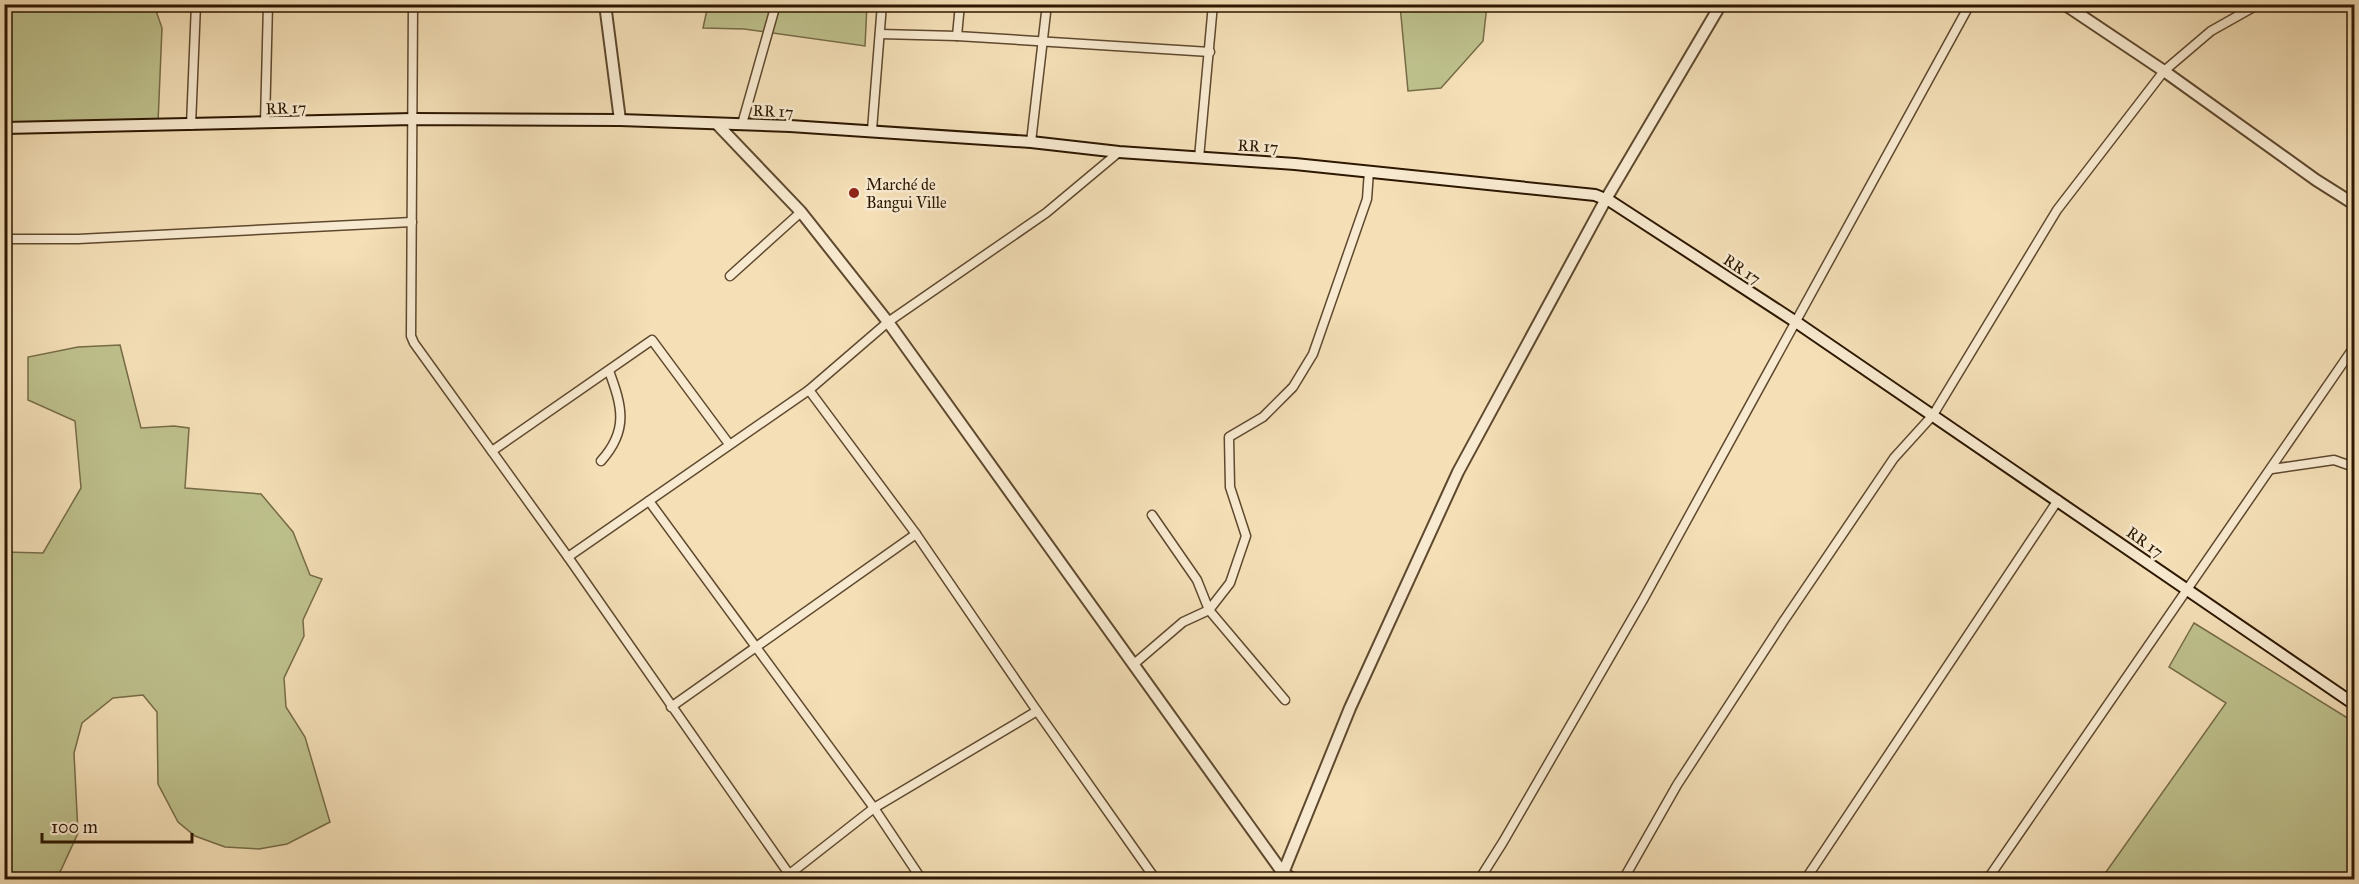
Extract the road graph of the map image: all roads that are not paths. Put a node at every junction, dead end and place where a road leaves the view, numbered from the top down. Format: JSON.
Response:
{"nodes":[{"id":1,"x":196,"y":4,"type":"edge"},
{"id":2,"x":268,"y":4,"type":"edge"},
{"id":3,"x":413,"y":4,"type":"edge"},
{"id":4,"x":605,"y":4,"type":"edge"},
{"id":5,"x":776,"y":4,"type":"edge"},
{"id":6,"x":882,"y":4,"type":"edge"},
{"id":7,"x":960,"y":4,"type":"edge"},
{"id":8,"x":1047,"y":4,"type":"edge"},
{"id":9,"x":1213,"y":4,"type":"edge"},
{"id":10,"x":1721,"y":4,"type":"edge"},
{"id":11,"x":1970,"y":4,"type":"edge"},
{"id":12,"x":2064,"y":4,"type":"edge"},
{"id":13,"x":2259,"y":4,"type":"edge"},
{"id":14,"x":880,"y":34,"type":"junction"},
{"id":15,"x":957,"y":36,"type":"junction"},
{"id":16,"x":1042,"y":40,"type":"junction"},
{"id":17,"x":1210,"y":52,"type":"junction"},
{"id":18,"x":2164,"y":71,"type":"junction"},
{"id":19,"x":413,"y":119,"type":"junction"},
{"id":20,"x":620,"y":120,"type":"junction"},
{"id":21,"x":265,"y":123,"type":"junction"},
{"id":22,"x":717,"y":124,"type":"junction"},
{"id":23,"x":742,"y":124,"type":"junction"},
{"id":24,"x":191,"y":125,"type":"junction"},
{"id":25,"x":4,"y":128,"type":"edge"},
{"id":26,"x":872,"y":130,"type":"junction"},
{"id":27,"x":1031,"y":141,"type":"junction"},
{"id":28,"x":1119,"y":152,"type":"junction"},
{"id":29,"x":1199,"y":158,"type":"junction"},
{"id":30,"x":1369,"y":171,"type":"junction"},
{"id":31,"x":1606,"y":199,"type":"junction"},
{"id":32,"x":2355,"y":204,"type":"edge"},
{"id":33,"x":801,"y":212,"type":"junction"},
{"id":34,"x":412,"y":222,"type":"junction"},
{"id":35,"x":4,"y":239,"type":"edge"},
{"id":36,"x":730,"y":276,"type":"dead end"},
{"id":37,"x":888,"y":322,"type":"junction"},
{"id":38,"x":1796,"y":322,"type":"junction"},
{"id":39,"x":2355,"y":347,"type":"edge"},
{"id":40,"x":609,"y":371,"type":"junction"},
{"id":41,"x":809,"y":390,"type":"junction"},
{"id":42,"x":1933,"y":415,"type":"junction"},
{"id":43,"x":729,"y":444,"type":"junction"},
{"id":44,"x":492,"y":451,"type":"junction"},
{"id":45,"x":601,"y":461,"type":"dead end"},
{"id":46,"x":2355,"y":467,"type":"edge"},
{"id":47,"x":2272,"y":469,"type":"junction"},
{"id":48,"x":2058,"y":500,"type":"junction"},
{"id":49,"x":649,"y":501,"type":"junction"},
{"id":50,"x":1152,"y":515,"type":"dead end"},
{"id":51,"x":916,"y":534,"type":"junction"},
{"id":52,"x":568,"y":557,"type":"junction"},
{"id":53,"x":2187,"y":589,"type":"junction"},
{"id":54,"x":1209,"y":610,"type":"junction"},
{"id":55,"x":756,"y":648,"type":"junction"},
{"id":56,"x":1134,"y":664,"type":"junction"},
{"id":57,"x":1285,"y":700,"type":"dead end"},
{"id":58,"x":2355,"y":704,"type":"edge"},
{"id":59,"x":671,"y":707,"type":"junction"},
{"id":60,"x":1036,"y":711,"type":"junction"},
{"id":61,"x":874,"y":808,"type":"junction"},
{"id":62,"x":1283,"y":876,"type":"edge"},
{"id":63,"x":785,"y":877,"type":"edge"},
{"id":64,"x":922,"y":879,"type":"edge"},
{"id":65,"x":1156,"y":879,"type":"edge"},
{"id":66,"x":1295,"y":879,"type":"edge"},
{"id":67,"x":1479,"y":879,"type":"edge"},
{"id":68,"x":1623,"y":879,"type":"edge"},
{"id":69,"x":1805,"y":879,"type":"edge"},
{"id":70,"x":1988,"y":879,"type":"edge"}],
"edges":[{"from":1,"to":24,"type":"street"},
{"from":2,"to":21,"type":"street"},
{"from":3,"to":19,"type":"street"},
{"from":4,"to":20,"type":"main road"},
{"from":5,"to":23,"type":"street"},
{"from":6,"to":14,"type":"street"},
{"from":7,"to":15,"type":"street"},
{"from":8,"to":16,"type":"street"},
{"from":9,"to":17,"type":"street"},
{"from":10,"to":31,"type":"main road"},
{"from":11,"to":38,"type":"street"},
{"from":12,"to":18,"type":"main road"},
{"from":13,"to":18,"type":"street"},
{"from":14,"to":15,"type":"street"},
{"from":14,"to":26,"type":"street"},
{"from":15,"to":16,"type":"street"},
{"from":16,"to":17,"type":"street"},
{"from":16,"to":27,"type":"street"},
{"from":17,"to":29,"type":"street"},
{"from":18,"to":32,"type":"main road"},
{"from":18,"to":42,"type":"street"},
{"from":19,"to":20,"type":"main road","name":"RR 17","number":"RR 17"},
{"from":19,"to":21,"type":"main road","name":"RR 17","number":"RR 17"},
{"from":19,"to":34,"type":"street"},
{"from":20,"to":22,"type":"main road","name":"RR 17","number":"RR 17"},
{"from":21,"to":24,"type":"main road","name":"RR 17","number":"RR 17"},
{"from":22,"to":23,"type":"main road","name":"RR 17","number":"RR 17"},
{"from":22,"to":33,"type":"main road"},
{"from":23,"to":26,"type":"main road","name":"RR 17","number":"RR 17"},
{"from":24,"to":25,"type":"main road","name":"RR 17","number":"RR 17"},
{"from":26,"to":27,"type":"main road","name":"RR 17","number":"RR 17"},
{"from":27,"to":28,"type":"main road","name":"RR 17","number":"RR 17"},
{"from":28,"to":29,"type":"main road","name":"RR 17","number":"RR 17"},
{"from":28,"to":37,"type":"street"},
{"from":29,"to":30,"type":"main road","name":"RR 17","number":"RR 17"},
{"from":30,"to":31,"type":"main road","name":"RR 17","number":"RR 17"},
{"from":30,"to":54,"type":"street"},
{"from":31,"to":38,"type":"main road","name":"RR 17","number":"RR 17"},
{"from":31,"to":62,"type":"main road"},
{"from":33,"to":36,"type":"street"},
{"from":33,"to":37,"type":"main road"},
{"from":34,"to":35,"type":"street"},
{"from":34,"to":44,"type":"street"},
{"from":37,"to":41,"type":"street"},
{"from":37,"to":56,"type":"main road"},
{"from":38,"to":42,"type":"main road","name":"RR 17","number":"RR 17"},
{"from":38,"to":67,"type":"street"},
{"from":39,"to":47,"type":"street"},
{"from":40,"to":43,"type":"street"},
{"from":40,"to":44,"type":"street"},
{"from":40,"to":45,"type":"street"},
{"from":41,"to":43,"type":"street"},
{"from":41,"to":51,"type":"street"},
{"from":42,"to":48,"type":"main road","name":"RR 17","number":"RR 17"},
{"from":42,"to":68,"type":"street"},
{"from":43,"to":49,"type":"street"},
{"from":44,"to":52,"type":"street"},
{"from":46,"to":47,"type":"street"},
{"from":47,"to":53,"type":"street"},
{"from":48,"to":53,"type":"main road","name":"RR 17","number":"RR 17"},
{"from":48,"to":69,"type":"street"},
{"from":49,"to":52,"type":"street"},
{"from":49,"to":55,"type":"street"},
{"from":50,"to":54,"type":"street"},
{"from":51,"to":55,"type":"street"},
{"from":51,"to":60,"type":"street"},
{"from":52,"to":59,"type":"street"},
{"from":53,"to":58,"type":"main road","name":"RR 17","number":"RR 17"},
{"from":53,"to":70,"type":"street"},
{"from":54,"to":56,"type":"street"},
{"from":54,"to":57,"type":"street"},
{"from":55,"to":59,"type":"street"},
{"from":55,"to":61,"type":"street"},
{"from":56,"to":62,"type":"main road"},
{"from":59,"to":63,"type":"street"},
{"from":60,"to":61,"type":"street"},
{"from":60,"to":65,"type":"street"},
{"from":61,"to":63,"type":"street"},
{"from":61,"to":64,"type":"street"},
{"from":62,"to":66,"type":"main road"}]}
